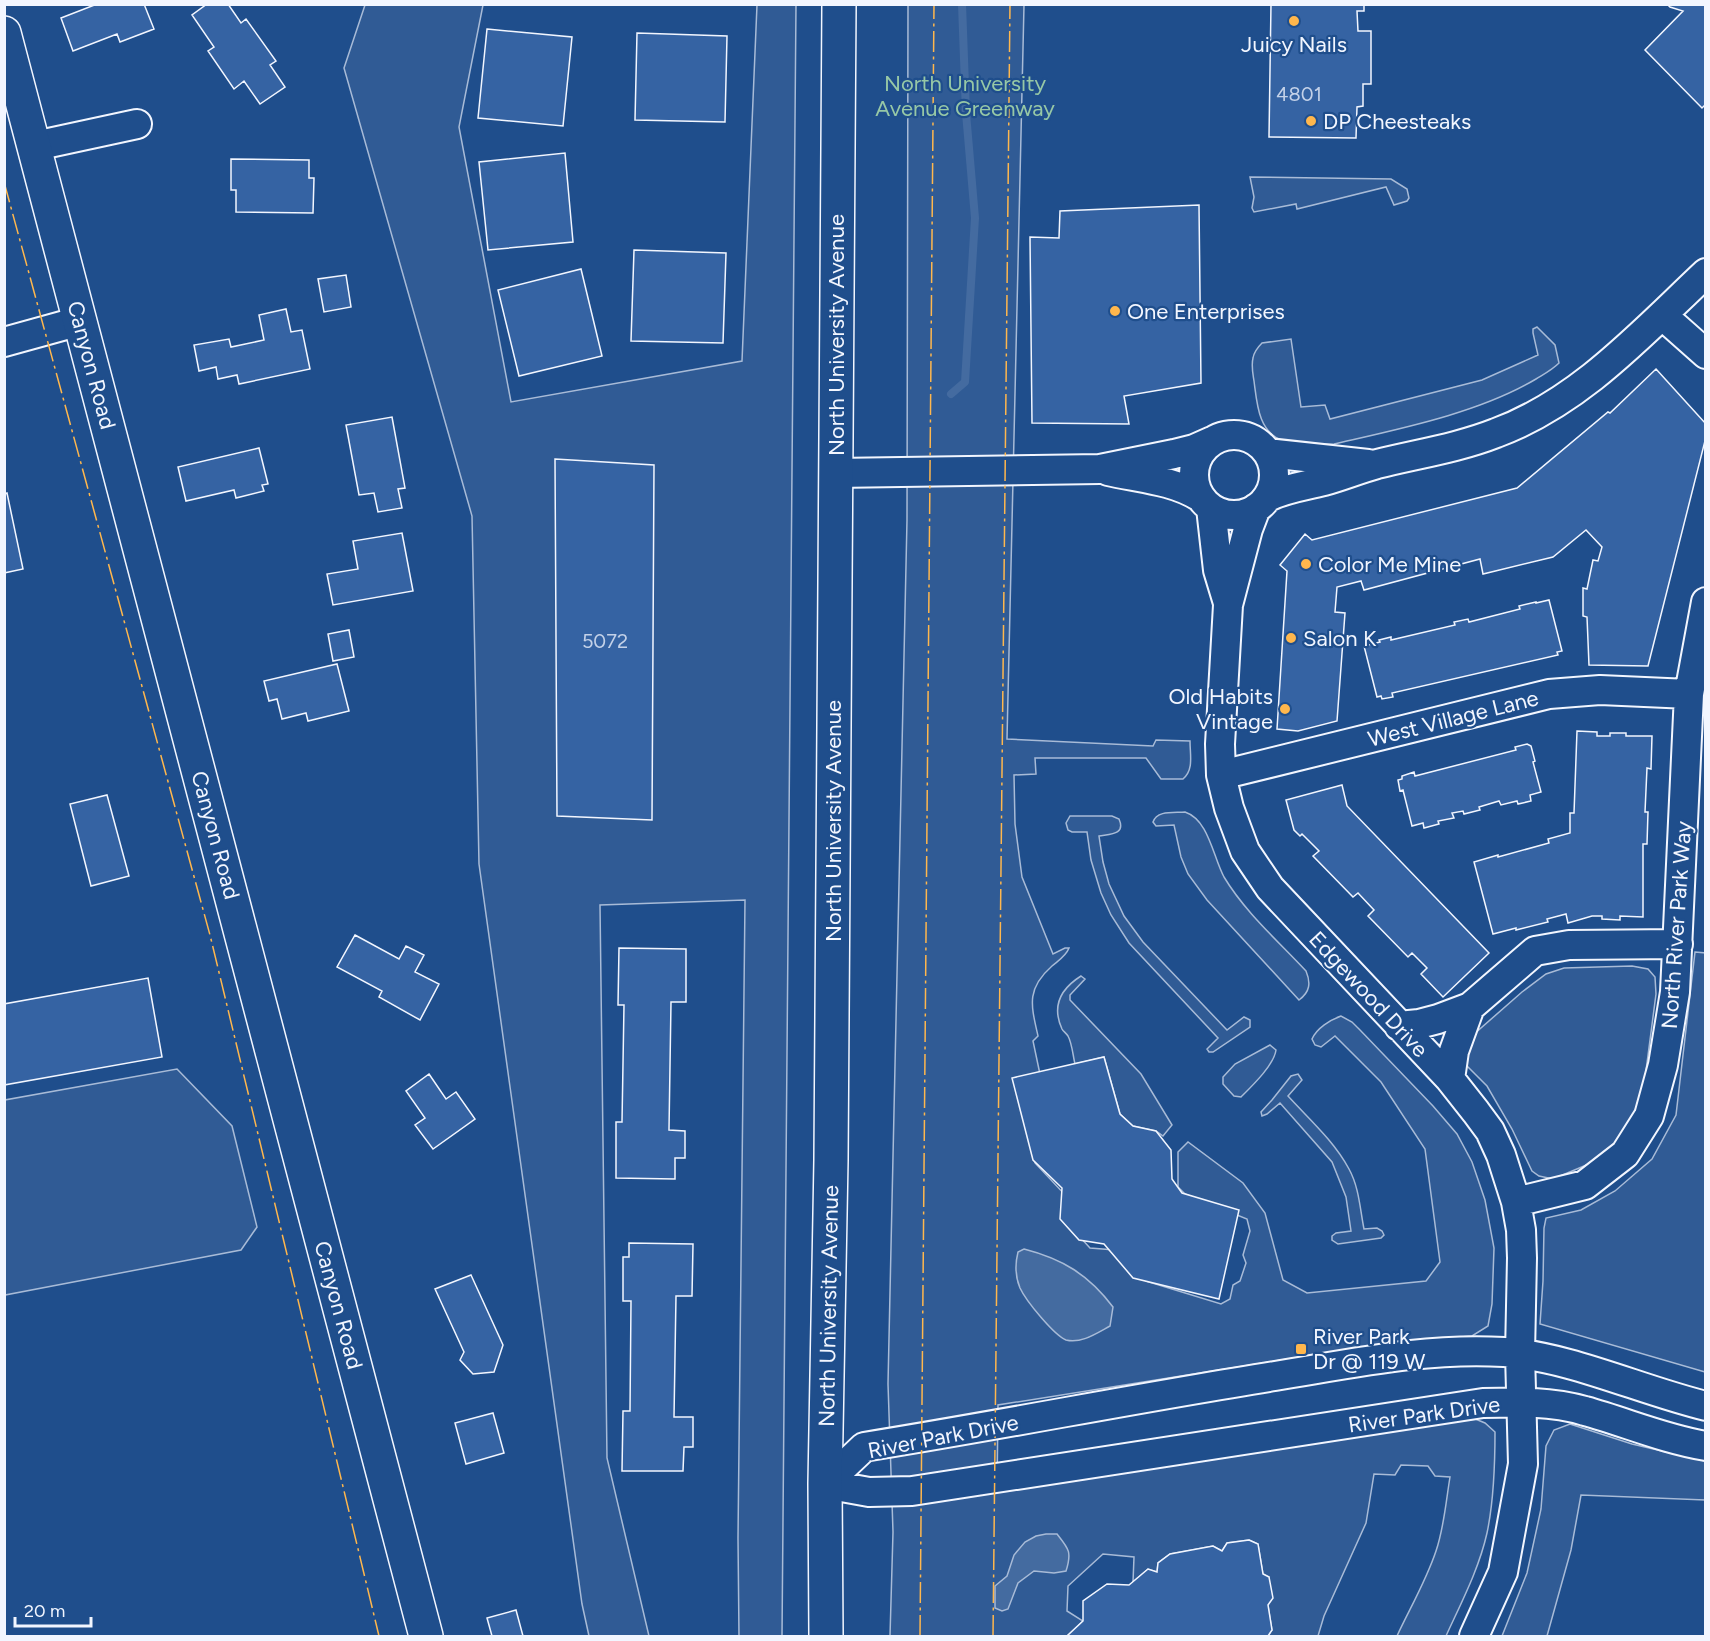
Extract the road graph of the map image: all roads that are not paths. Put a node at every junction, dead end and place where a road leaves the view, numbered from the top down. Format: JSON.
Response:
{"nodes":[{"id":1,"x":839,"y":4,"type":"edge"},
{"id":2,"x":4,"y":33,"type":"edge"},
{"id":3,"x":137,"y":124,"type":"dead end"},
{"id":4,"x":35,"y":146,"type":"junction"},
{"id":5,"x":1706,"y":273,"type":"edge"},
{"id":6,"x":1662,"y":315,"type":"junction"},
{"id":7,"x":80,"y":321,"type":"junction"},
{"id":8,"x":4,"y":342,"type":"edge"},
{"id":9,"x":1706,"y":354,"type":"edge"},
{"id":10,"x":1212,"y":441,"type":"junction"},
{"id":11,"x":1268,"y":453,"type":"junction"},
{"id":12,"x":1376,"y":464,"type":"junction"},
{"id":13,"x":1100,"y":469,"type":"junction"},
{"id":14,"x":835,"y":472,"type":"junction"},
{"id":15,"x":1206,"y":502,"type":"junction"},
{"id":16,"x":1262,"y":503,"type":"junction"},
{"id":17,"x":1706,"y":602,"type":"edge"},
{"id":18,"x":1228,"y":605,"type":"junction"},
{"id":19,"x":1689,"y":694,"type":"junction"},
{"id":20,"x":1221,"y":775,"type":"junction"},
{"id":21,"x":1678,"y":944,"type":"junction"},
{"id":22,"x":1470,"y":1007,"type":"junction"},
{"id":23,"x":1399,"y":1026,"type":"junction"},
{"id":24,"x":1450,"y":1079,"type":"junction"},
{"id":25,"x":1516,"y":1202,"type":"junction"},
{"id":26,"x":1520,"y":1354,"type":"junction"},
{"id":27,"x":1521,"y":1392,"type":"junction"},
{"id":28,"x":1706,"y":1406,"type":"edge"},
{"id":29,"x":1706,"y":1446,"type":"edge"},
{"id":30,"x":825,"y":1484,"type":"junction"},
{"id":31,"x":426,"y":1636,"type":"edge"},
{"id":32,"x":826,"y":1636,"type":"edge"},
{"id":33,"x":1474,"y":1636,"type":"edge"}],
"edges":[{"from":1,"to":14,"type":"main road","name":"North University Avenue"},
{"from":2,"to":4,"type":"main road","name":"Canyon Road"},
{"from":3,"to":4,"type":"street"},
{"from":4,"to":7,"type":"main road","name":"Canyon Road"},
{"from":5,"to":6,"type":"street"},
{"from":6,"to":9,"type":"street"},
{"from":6,"to":12,"type":"street"},
{"from":7,"to":8,"type":"street"},
{"from":7,"to":31,"type":"main road","name":"Canyon Road"},
{"from":10,"to":11,"type":"street"},
{"from":10,"to":13,"type":"street"},
{"from":10,"to":15,"type":"street"},
{"from":11,"to":12,"type":"street"},
{"from":11,"to":16,"type":"street"},
{"from":12,"to":16,"type":"street"},
{"from":13,"to":14,"type":"street"},
{"from":13,"to":15,"type":"street"},
{"from":14,"to":30,"type":"main road","name":"North University Avenue"},
{"from":15,"to":16,"type":"street"},
{"from":15,"to":18,"type":"street","name":"Edgewood Drive"},
{"from":16,"to":18,"type":"street","name":"Edgewood Drive"},
{"from":17,"to":19,"type":"street","name":"North River Park Way"},
{"from":18,"to":20,"type":"street","name":"Edgewood Drive"},
{"from":19,"to":20,"type":"street","name":"West Village Lane"},
{"from":19,"to":21,"type":"street","name":"North River Park Way"},
{"from":20,"to":23,"type":"street","name":"Edgewood Drive"},
{"from":21,"to":22,"type":"street"},
{"from":21,"to":25,"type":"street","name":"North River Park Way"},
{"from":22,"to":23,"type":"street"},
{"from":22,"to":24,"type":"street"},
{"from":23,"to":24,"type":"street","name":"Edgewood Drive"},
{"from":24,"to":25,"type":"street","name":"Edgewood Drive"},
{"from":25,"to":26,"type":"street","name":"Edgewood Drive"},
{"from":26,"to":27,"type":"street","name":"Edgewood Drive"},
{"from":26,"to":28,"type":"street","name":"River Park Drive"},
{"from":26,"to":30,"type":"street","name":"River Park Drive"},
{"from":27,"to":29,"type":"street","name":"River Park Drive"},
{"from":27,"to":30,"type":"street","name":"River Park Drive"},
{"from":27,"to":33,"type":"street","name":"Edgewood Drive"},
{"from":30,"to":32,"type":"main road","name":"North University Avenue"}]}
